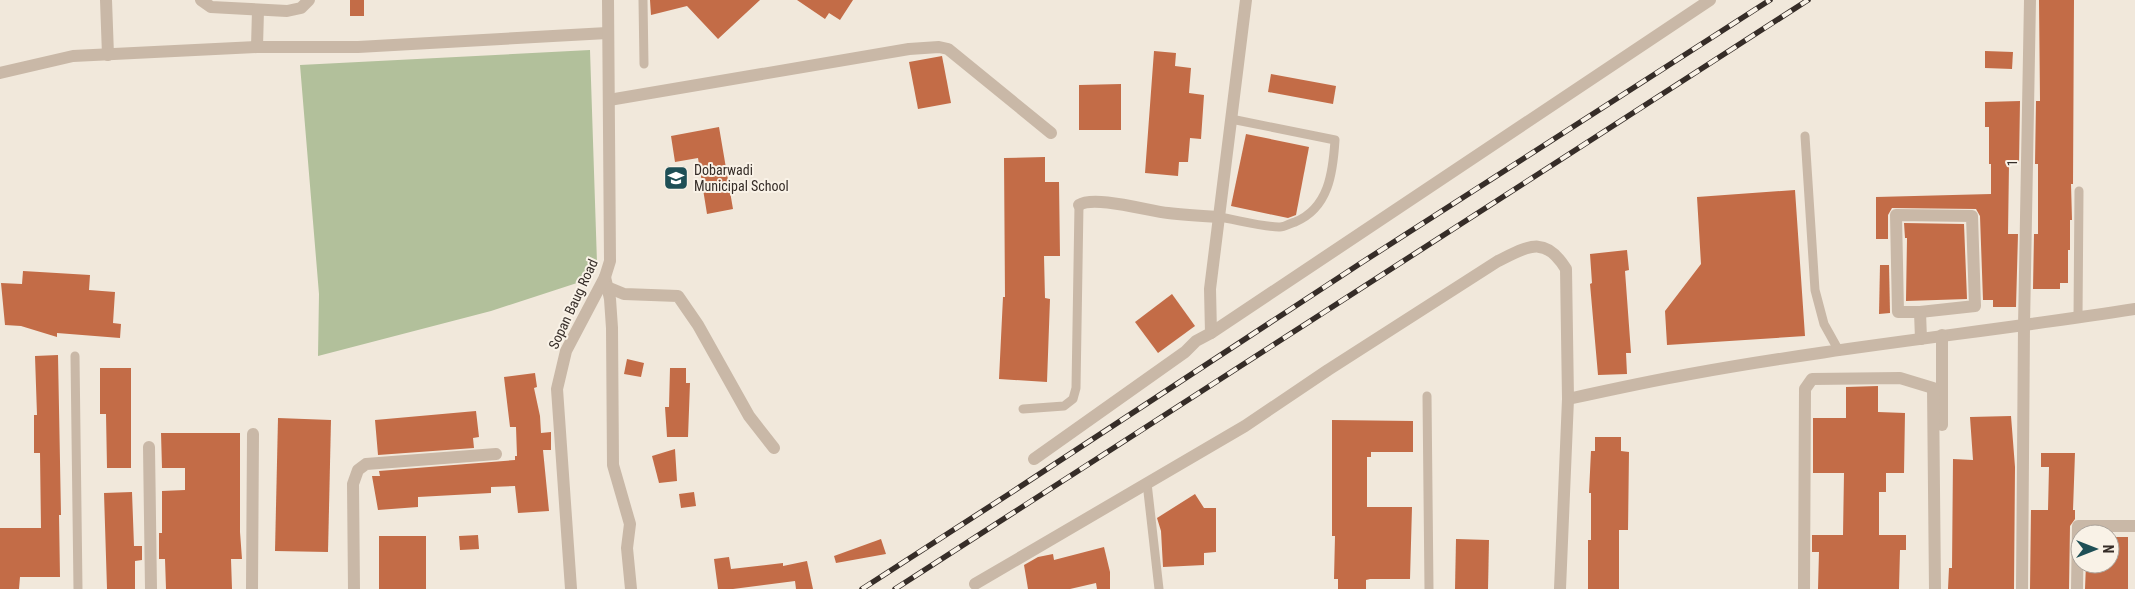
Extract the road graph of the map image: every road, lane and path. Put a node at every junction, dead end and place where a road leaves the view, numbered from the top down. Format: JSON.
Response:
{"nodes":[{"id":1,"x":106,"y":0,"type":"edge"},
{"id":2,"x":200,"y":0,"type":"edge"},
{"id":3,"x":310,"y":0,"type":"edge"},
{"id":4,"x":608,"y":0,"type":"edge"},
{"id":5,"x":643,"y":0,"type":"edge"},
{"id":6,"x":1246,"y":0,"type":"edge"},
{"id":7,"x":1710,"y":0,"type":"edge"},
{"id":8,"x":2030,"y":0,"type":"edge"},
{"id":9,"x":258,"y":10,"type":"junction"},
{"id":10,"x":607,"y":33,"type":"junction"},
{"id":11,"x":257,"y":46,"type":"junction"},
{"id":12,"x":108,"y":54,"type":"junction"},
{"id":13,"x":644,"y":64,"type":"dead end"},
{"id":14,"x":0,"y":73,"type":"edge"},
{"id":15,"x":609,"y":100,"type":"junction"},
{"id":16,"x":1231,"y":119,"type":"junction"},
{"id":17,"x":1051,"y":133,"type":"dead end"},
{"id":18,"x":1805,"y":136,"type":"dead end"},
{"id":19,"x":2079,"y":192,"type":"dead end"},
{"id":20,"x":1080,"y":204,"type":"joint"},
{"id":21,"x":1219,"y":217,"type":"junction"},
{"id":22,"x":606,"y":282,"type":"junction"},
{"id":23,"x":2135,"y":309,"type":"edge"},
{"id":24,"x":1920,"y":312,"type":"junction"},
{"id":25,"x":2078,"y":318,"type":"junction"},
{"id":26,"x":2024,"y":326,"type":"junction"},
{"id":27,"x":1211,"y":333,"type":"junction"},
{"id":28,"x":1942,"y":335,"type":"junction"},
{"id":29,"x":1921,"y":339,"type":"junction"},
{"id":30,"x":1839,"y":350,"type":"junction"},
{"id":31,"x":75,"y":356,"type":"dead end"},
{"id":32,"x":1427,"y":396,"type":"dead end"},
{"id":33,"x":1568,"y":399,"type":"junction"},
{"id":34,"x":1023,"y":410,"type":"dead end"},
{"id":35,"x":253,"y":434,"type":"dead end"},
{"id":36,"x":149,"y":447,"type":"dead end"},
{"id":37,"x":774,"y":448,"type":"dead end"},
{"id":38,"x":496,"y":454,"type":"dead end"},
{"id":39,"x":1034,"y":459,"type":"dead end"},
{"id":40,"x":1146,"y":483,"type":"junction"},
{"id":41,"x":2135,"y":526,"type":"edge"},
{"id":42,"x":975,"y":584,"type":"dead end"},
{"id":43,"x":78,"y":589,"type":"edge"},
{"id":44,"x":150,"y":589,"type":"edge"},
{"id":45,"x":252,"y":589,"type":"edge"},
{"id":46,"x":354,"y":589,"type":"edge"},
{"id":47,"x":571,"y":589,"type":"edge"},
{"id":48,"x":631,"y":589,"type":"edge"},
{"id":49,"x":1159,"y":589,"type":"edge"},
{"id":50,"x":1429,"y":589,"type":"edge"},
{"id":51,"x":1560,"y":589,"type":"edge"},
{"id":52,"x":1804,"y":589,"type":"edge"},
{"id":53,"x":1935,"y":589,"type":"edge"},
{"id":54,"x":1941,"y":589,"type":"edge"},
{"id":55,"x":2022,"y":589,"type":"edge"},
{"id":56,"x":2077,"y":589,"type":"edge"}],
"edges":[{"from":1,"to":12,"type":"street"},
{"from":2,"to":9,"type":"street"},
{"from":3,"to":9,"type":"street"},
{"from":4,"to":10,"type":"street","name":"Sopan Baug Road"},
{"from":5,"to":13,"type":"lane"},
{"from":6,"to":16,"type":"street"},
{"from":7,"to":27,"type":"street"},
{"from":8,"to":26,"type":"street","name":"1"},
{"from":9,"to":11,"type":"street"},
{"from":10,"to":11,"type":"street"},
{"from":10,"to":15,"type":"street","name":"Sopan Baug Road"},
{"from":11,"to":12,"type":"street"},
{"from":12,"to":14,"type":"street"},
{"from":15,"to":17,"type":"street"},
{"from":15,"to":22,"type":"street","name":"Sopan Baug Road"},
{"from":16,"to":21,"type":"street"},
{"from":16,"to":21,"type":"lane"},
{"from":18,"to":30,"type":"lane"},
{"from":19,"to":25,"type":"lane"},
{"from":20,"to":21,"type":"street"},
{"from":20,"to":34,"type":"lane"},
{"from":21,"to":27,"type":"street"},
{"from":22,"to":37,"type":"street"},
{"from":22,"to":47,"type":"street","name":"Sopan Baug Road"},
{"from":22,"to":48,"type":"street"},
{"from":23,"to":25,"type":"street"},
{"from":24,"to":24,"type":"street"},
{"from":24,"to":29,"type":"street"},
{"from":25,"to":26,"type":"street"},
{"from":26,"to":28,"type":"street"},
{"from":26,"to":55,"type":"street","name":"1"},
{"from":27,"to":39,"type":"street"},
{"from":28,"to":29,"type":"street"},
{"from":28,"to":54,"type":"street"},
{"from":29,"to":30,"type":"street"},
{"from":30,"to":33,"type":"street"},
{"from":31,"to":43,"type":"lane"},
{"from":32,"to":50,"type":"lane"},
{"from":33,"to":40,"type":"street"},
{"from":33,"to":51,"type":"street"},
{"from":35,"to":45,"type":"street"},
{"from":36,"to":44,"type":"street"},
{"from":38,"to":46,"type":"street"},
{"from":40,"to":42,"type":"street"},
{"from":40,"to":49,"type":"lane"},
{"from":41,"to":56,"type":"street"},
{"from":52,"to":53,"type":"street"}]}
